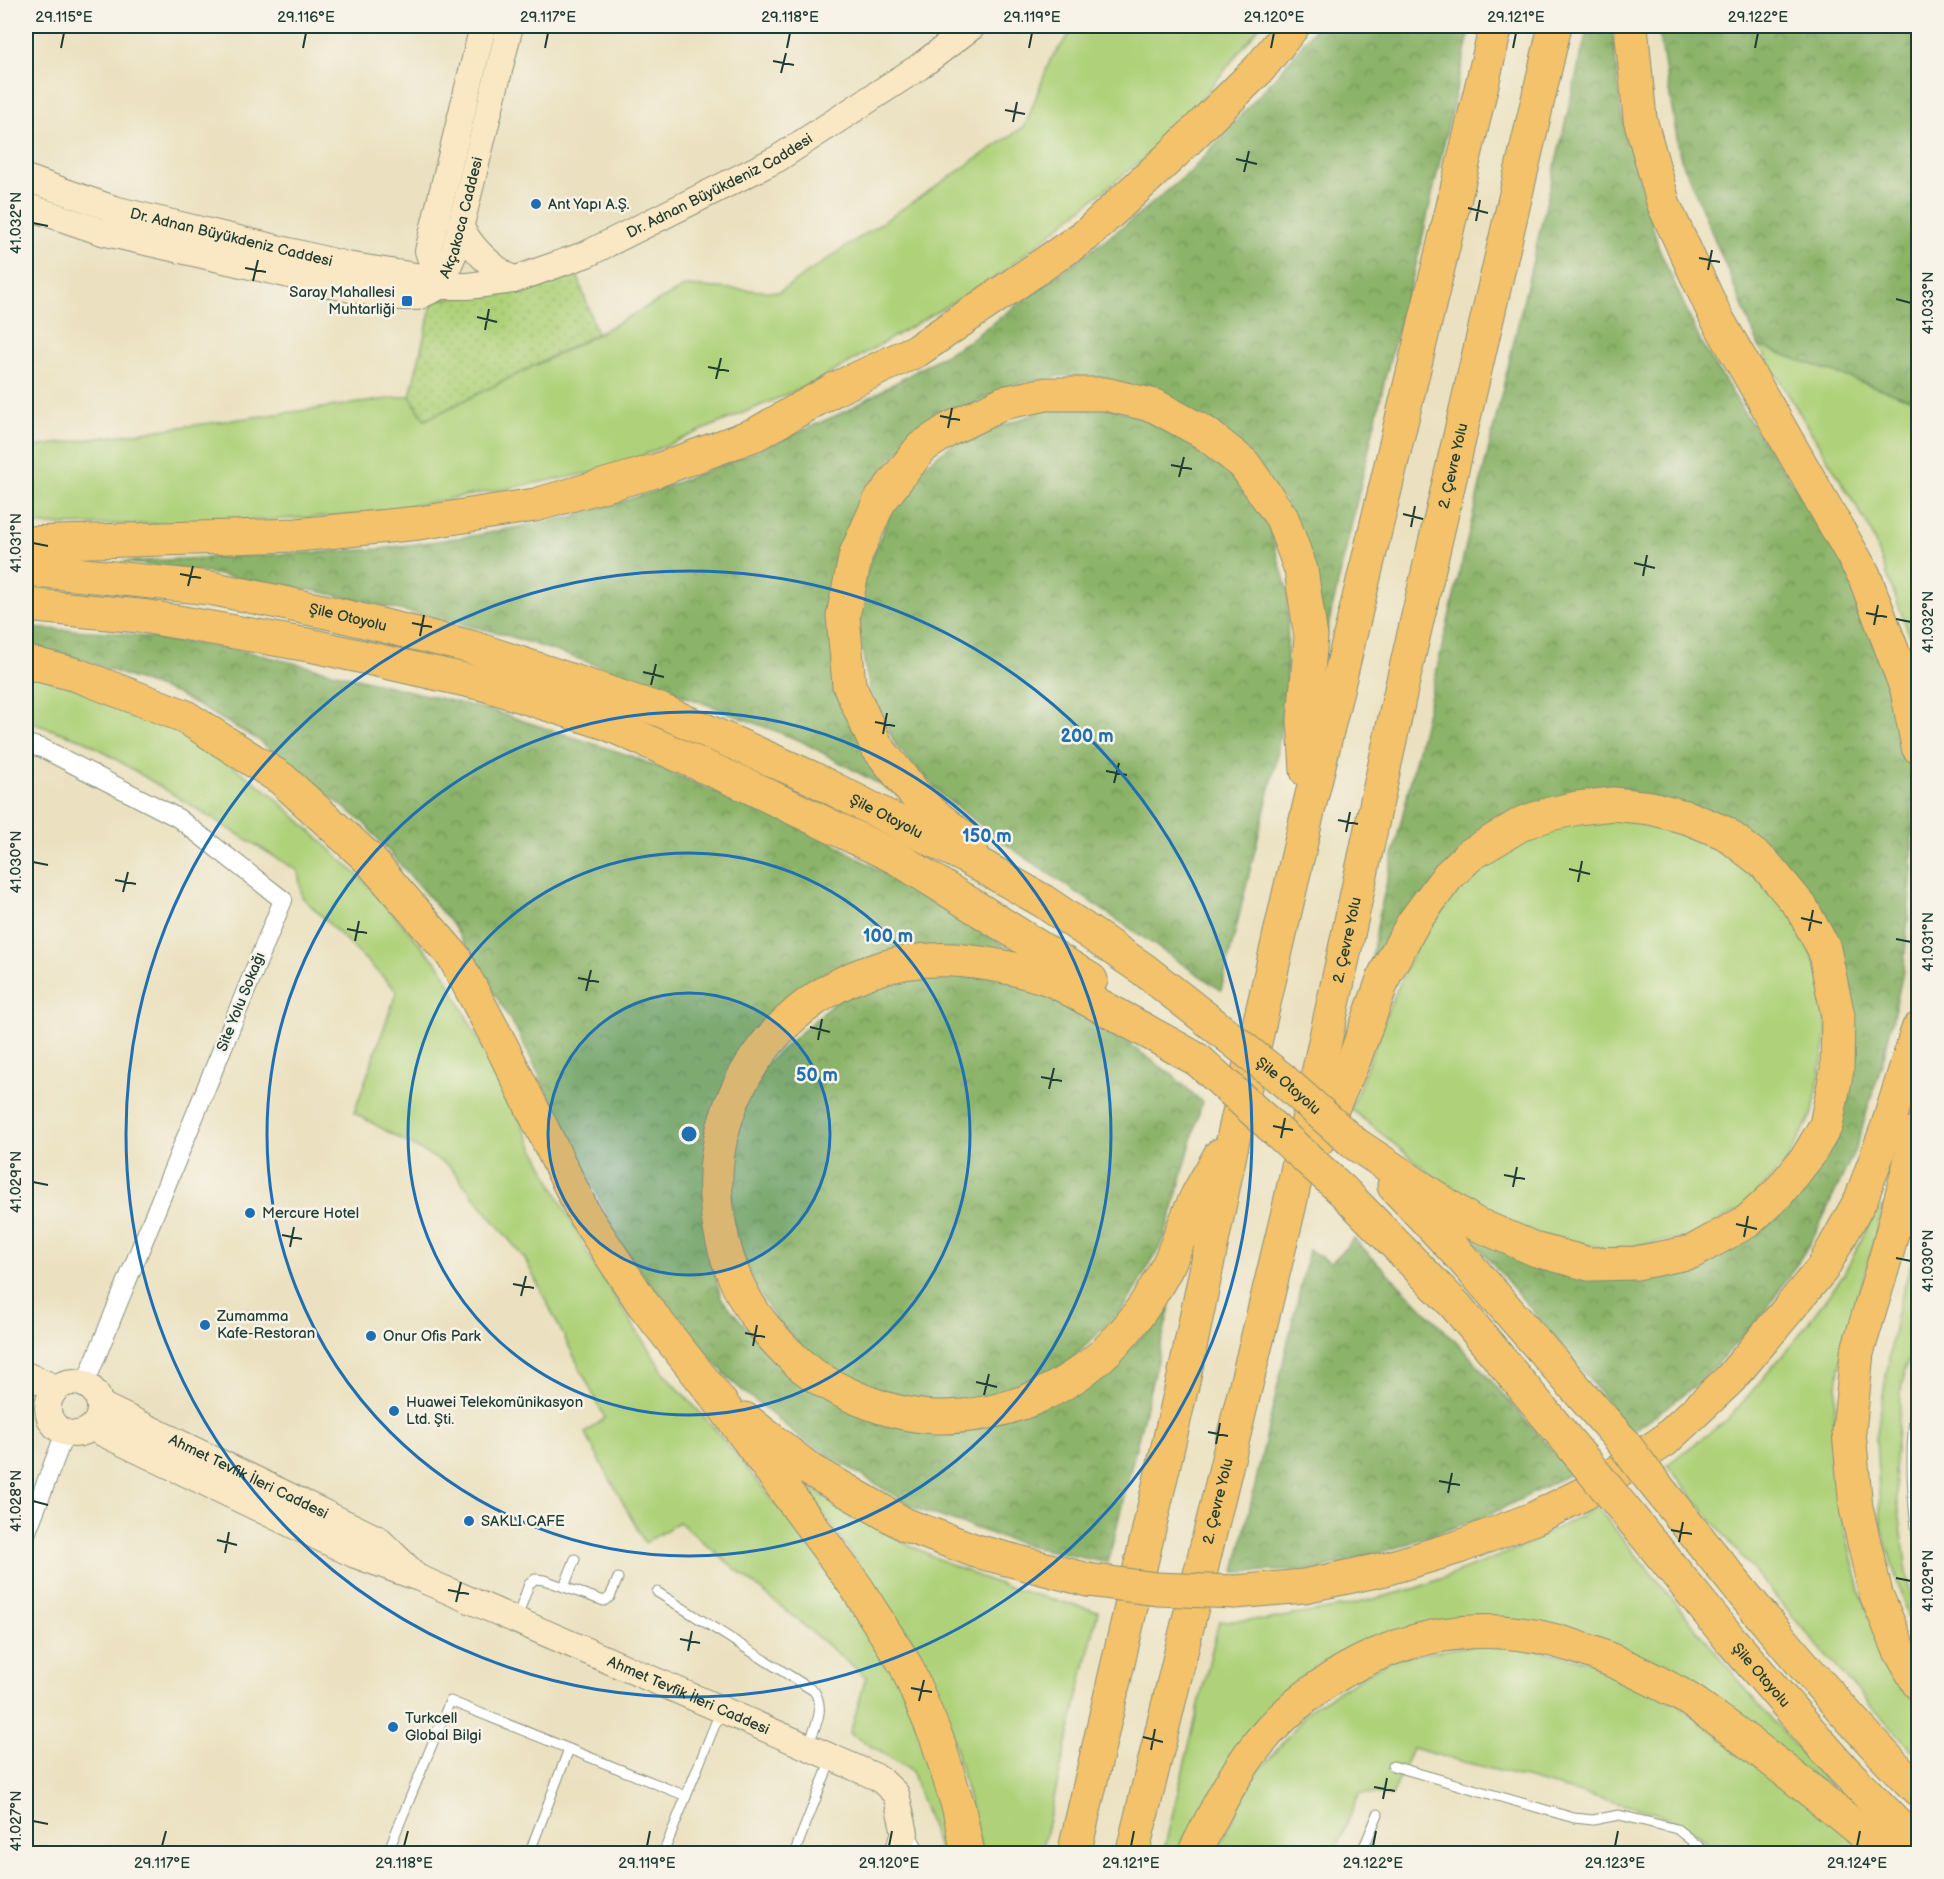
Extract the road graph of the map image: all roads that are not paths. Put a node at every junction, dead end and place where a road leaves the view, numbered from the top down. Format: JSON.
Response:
{"nodes":[{"id":1,"x":483,"y":26,"type":"edge"},
{"id":2,"x":510,"y":26,"type":"edge"},
{"id":3,"x":973,"y":26,"type":"edge"},
{"id":4,"x":1293,"y":26,"type":"edge"},
{"id":5,"x":1496,"y":26,"type":"edge"},
{"id":6,"x":1555,"y":26,"type":"edge"},
{"id":7,"x":1631,"y":26,"type":"edge"},
{"id":8,"x":26,"y":178,"type":"edge"},
{"id":9,"x":26,"y":206,"type":"edge"},
{"id":10,"x":460,"y":226,"type":"junction"},
{"id":11,"x":513,"y":280,"type":"junction"},
{"id":12,"x":440,"y":286,"type":"junction"},
{"id":13,"x":26,"y":543,"type":"edge"},
{"id":14,"x":26,"y":569,"type":"edge"},
{"id":15,"x":26,"y":605,"type":"edge"},
{"id":16,"x":26,"y":662,"type":"edge"},
{"id":17,"x":26,"y":744,"type":"edge"},
{"id":18,"x":1918,"y":747,"type":"edge"},
{"id":19,"x":1309,"y":807,"type":"junction"},
{"id":20,"x":1043,"y":900,"type":"junction"},
{"id":21,"x":1918,"y":1029,"type":"edge"},
{"id":22,"x":1198,"y":1060,"type":"junction"},
{"id":23,"x":1235,"y":1130,"type":"junction"},
{"id":24,"x":1918,"y":1131,"type":"edge"},
{"id":25,"x":1354,"y":1143,"type":"junction"},
{"id":26,"x":1289,"y":1208,"type":"junction"},
{"id":27,"x":26,"y":1375,"type":"edge"},
{"id":28,"x":86,"y":1384,"type":"junction"},
{"id":29,"x":1918,"y":1389,"type":"edge"},
{"id":30,"x":43,"y":1399,"type":"edge"},
{"id":31,"x":720,"y":1403,"type":"junction"},
{"id":32,"x":96,"y":1416,"type":"junction"},
{"id":33,"x":65,"y":1433,"type":"junction"},
{"id":34,"x":26,"y":1534,"type":"edge"},
{"id":35,"x":1918,"y":1544,"type":"edge"},
{"id":36,"x":575,"y":1559,"type":"dead end"},
{"id":37,"x":618,"y":1578,"type":"dead end"},
{"id":38,"x":564,"y":1587,"type":"junction"},
{"id":39,"x":657,"y":1592,"type":"dead end"},
{"id":40,"x":516,"y":1620,"type":"junction"},
{"id":41,"x":1918,"y":1683,"type":"edge"},
{"id":42,"x":721,"y":1709,"type":"junction"},
{"id":43,"x":807,"y":1747,"type":"junction"},
{"id":44,"x":569,"y":1749,"type":"junction"},
{"id":45,"x":832,"y":1758,"type":"junction"},
{"id":46,"x":1393,"y":1766,"type":"dead end"},
{"id":47,"x":1918,"y":1790,"type":"edge"},
{"id":48,"x":686,"y":1796,"type":"junction"},
{"id":49,"x":1378,"y":1814,"type":"dead end"},
{"id":50,"x":1918,"y":1845,"type":"edge"},
{"id":51,"x":906,"y":1847,"type":"edge"},
{"id":52,"x":387,"y":1854,"type":"edge"},
{"id":53,"x":529,"y":1854,"type":"edge"},
{"id":54,"x":663,"y":1854,"type":"edge"},
{"id":55,"x":794,"y":1854,"type":"edge"},
{"id":56,"x":968,"y":1854,"type":"edge"},
{"id":57,"x":1074,"y":1854,"type":"edge"},
{"id":58,"x":1132,"y":1854,"type":"edge"},
{"id":59,"x":1194,"y":1854,"type":"edge"},
{"id":60,"x":1361,"y":1854,"type":"edge"},
{"id":61,"x":1708,"y":1854,"type":"edge"},
{"id":62,"x":1889,"y":1854,"type":"edge"}],
"edges":[{"from":1,"to":12,"type":"street","name":"Akçakoca Caddesi"},
{"from":2,"to":10,"type":"street","name":"Akçakoca Caddesi"},
{"from":3,"to":11,"type":"street","name":"Dr. Adnan Büyükdeniz Caddesi"},
{"from":4,"to":13,"type":"highway"},
{"from":5,"to":19,"type":"highway"},
{"from":6,"to":26,"type":"highway","name":"2. Çevre Yolu"},
{"from":7,"to":18,"type":"highway"},
{"from":8,"to":12,"type":"street","name":"Dr. Adnan Büyükdeniz Caddesi"},
{"from":9,"to":12,"type":"street","name":"Dr. Adnan Büyükdeniz Caddesi"},
{"from":10,"to":11,"type":"street"},
{"from":10,"to":12,"type":"street","name":"Akçakoca Caddesi"},
{"from":11,"to":12,"type":"street","name":"Dr. Adnan Büyükdeniz Caddesi"},
{"from":14,"to":20,"type":"highway","name":"Şile Otoyolu"},
{"from":15,"to":22,"type":"highway"},
{"from":16,"to":31,"type":"highway"},
{"from":17,"to":28,"type":"street","name":"Site Yolu Sokağı"},
{"from":19,"to":20,"type":"highway"},
{"from":19,"to":23,"type":"highway"},
{"from":20,"to":25,"type":"highway","name":"Şile Otoyolu","bridge":true},
{"from":21,"to":31,"type":"highway","bridge":true},
{"from":22,"to":23,"type":"highway"},
{"from":22,"to":50,"type":"highway","name":"Şile Otoyolu","bridge":true},
{"from":23,"to":57,"type":"highway"},
{"from":24,"to":41,"type":"highway"},
{"from":25,"to":26,"type":"highway"},
{"from":25,"to":47,"type":"highway","name":"Şile Otoyolu","bridge":true},
{"from":26,"to":58,"type":"highway","name":"2. Çevre Yolu"},
{"from":27,"to":30,"type":"street"},
{"from":28,"to":30,"type":"street"},
{"from":28,"to":32,"type":"street"},
{"from":29,"to":35,"type":"lane"},
{"from":30,"to":33,"type":"street"},
{"from":31,"to":56,"type":"highway"},
{"from":32,"to":33,"type":"street"},
{"from":32,"to":40,"type":"street","name":"Ahmet Tevfik İleri Caddesi"},
{"from":33,"to":34,"type":"street"},
{"from":36,"to":38,"type":"lane"},
{"from":37,"to":38,"type":"lane"},
{"from":38,"to":40,"type":"lane"},
{"from":39,"to":43,"type":"lane"},
{"from":40,"to":42,"type":"street","name":"Ahmet Tevfik İleri Caddesi"},
{"from":42,"to":43,"type":"street","name":"Ahmet Tevfik İleri Caddesi"},
{"from":42,"to":48,"type":"lane"},
{"from":43,"to":45,"type":"street","name":"Ahmet Tevfik İleri Caddesi"},
{"from":44,"to":48,"type":"lane"},
{"from":44,"to":52,"type":"lane"},
{"from":44,"to":53,"type":"lane"},
{"from":45,"to":51,"type":"street","name":"Ahmet Tevfik İleri Caddesi"},
{"from":45,"to":55,"type":"lane"},
{"from":46,"to":61,"type":"lane"},
{"from":48,"to":54,"type":"lane"},
{"from":49,"to":60,"type":"lane"},
{"from":59,"to":62,"type":"highway"}]}
